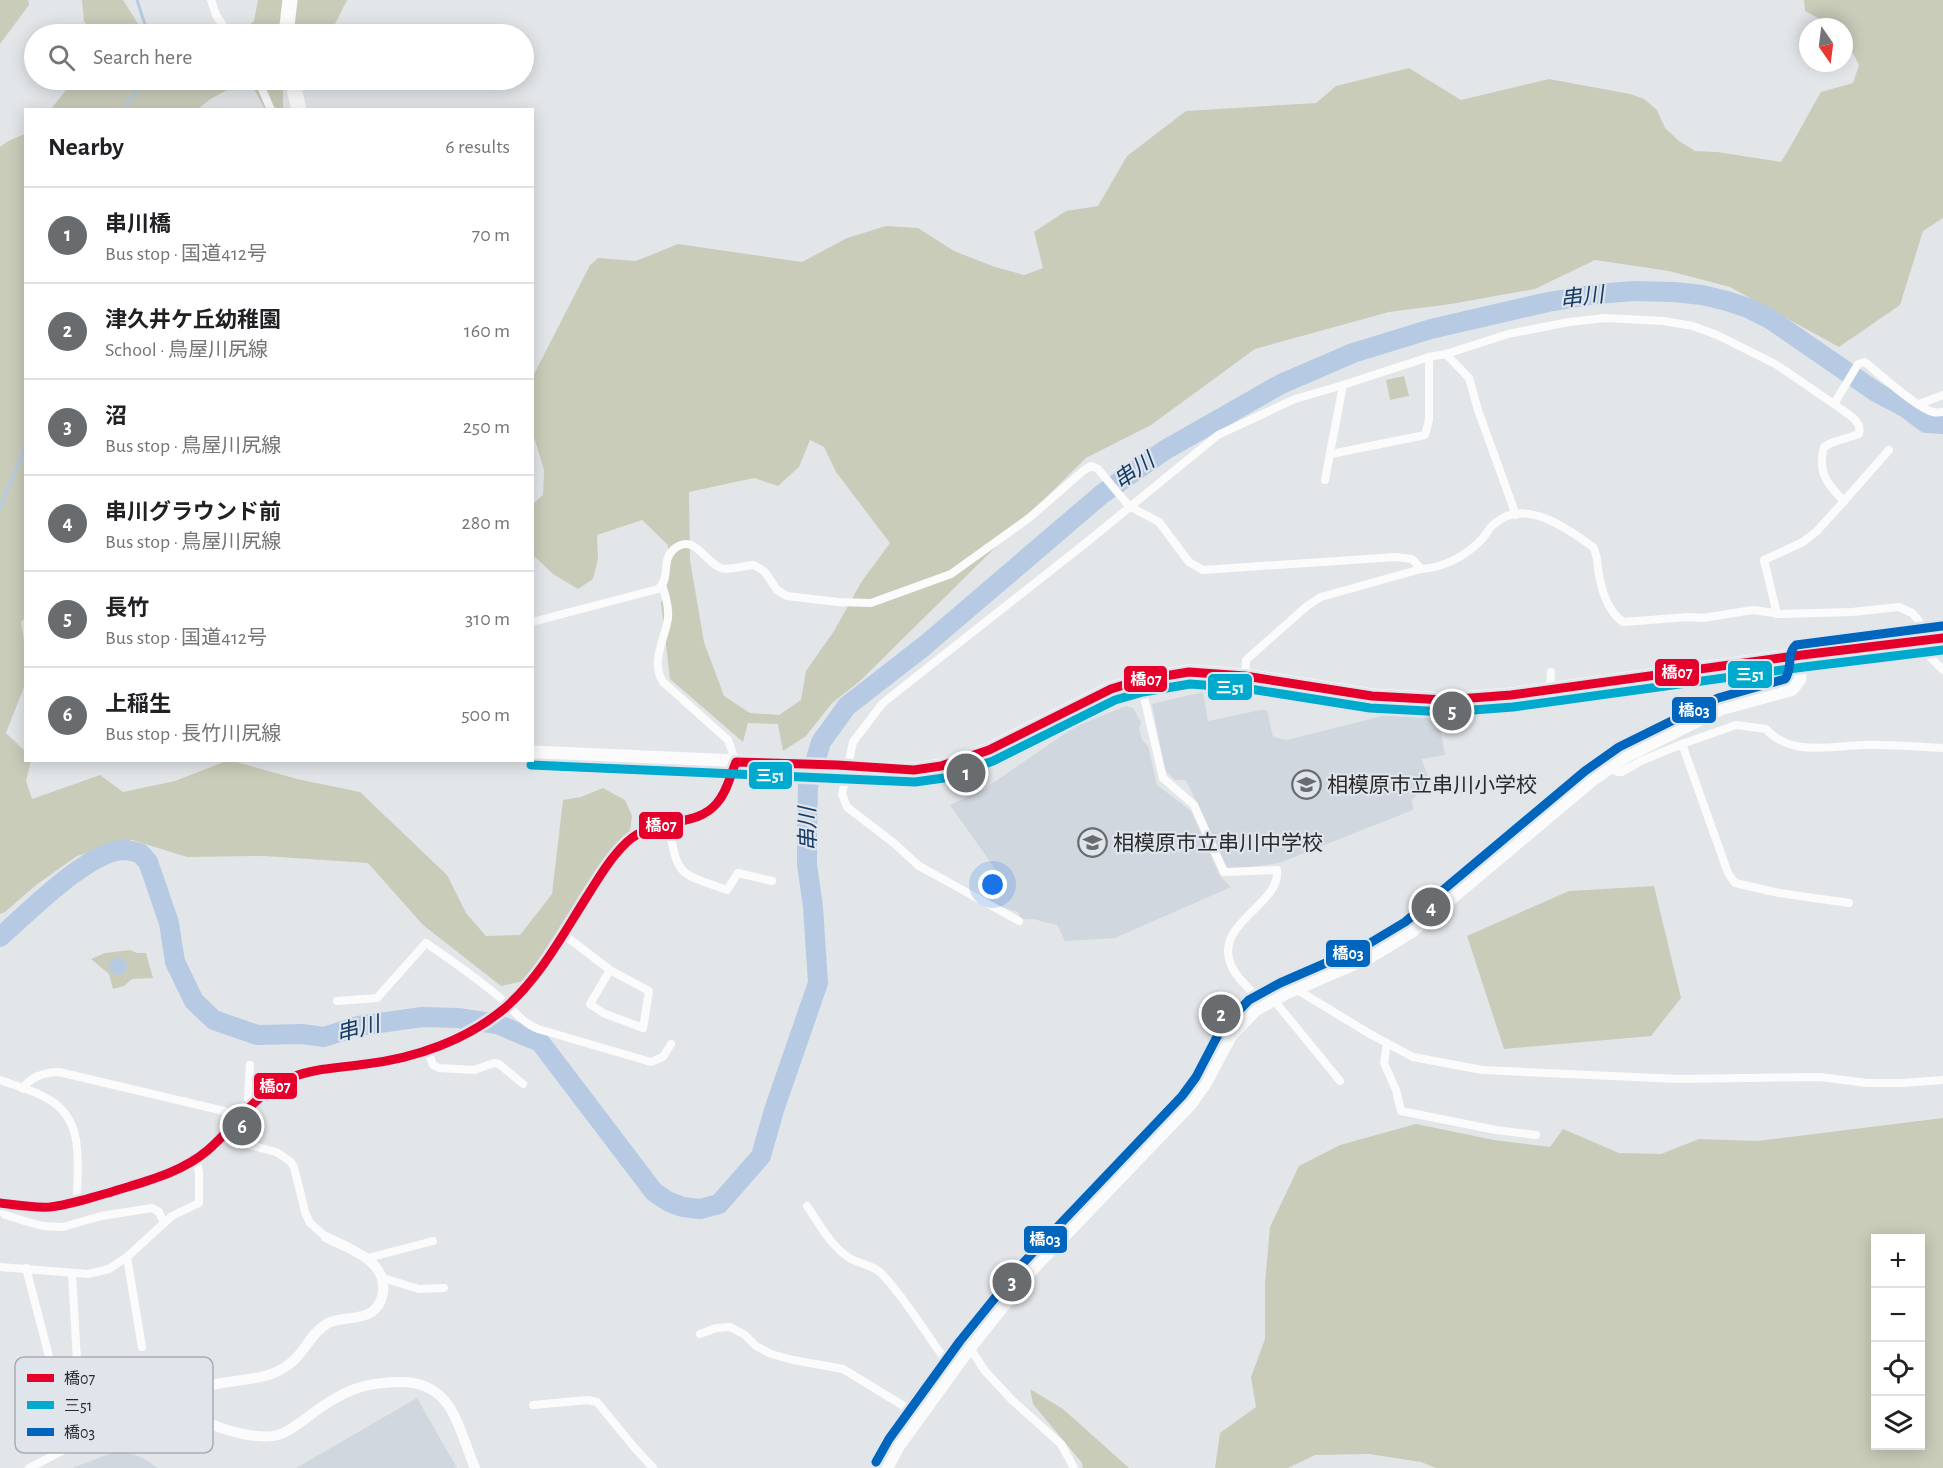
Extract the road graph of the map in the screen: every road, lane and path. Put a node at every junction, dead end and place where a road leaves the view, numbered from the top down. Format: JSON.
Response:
{"nodes":[{"id":1,"x":211,"y":0,"type":"edge"},
{"id":2,"x":290,"y":0,"type":"edge"},
{"id":3,"x":222,"y":24,"type":"edge"},
{"id":4,"x":287,"y":24,"type":"edge"},
{"id":5,"x":262,"y":90,"type":"edge"},
{"id":6,"x":294,"y":90,"type":"edge"},
{"id":7,"x":270,"y":108,"type":"edge"},
{"id":8,"x":299,"y":108,"type":"edge"},
{"id":9,"x":1446,"y":354,"type":"junction"},
{"id":10,"x":1429,"y":357,"type":"junction"},
{"id":11,"x":1343,"y":385,"type":"junction"},
{"id":12,"x":1943,"y":395,"type":"edge"},
{"id":13,"x":1836,"y":402,"type":"junction"},
{"id":14,"x":1919,"y":404,"type":"junction"},
{"id":15,"x":1943,"y":412,"type":"edge"},
{"id":16,"x":1889,"y":450,"type":"dead end"},
{"id":17,"x":1331,"y":454,"type":"junction"},
{"id":18,"x":1324,"y":480,"type":"dead end"},
{"id":19,"x":1844,"y":501,"type":"junction"},
{"id":20,"x":1128,"y":504,"type":"junction"},
{"id":21,"x":1516,"y":514,"type":"junction"},
{"id":22,"x":1421,"y":569,"type":"junction"},
{"id":23,"x":662,"y":585,"type":"junction"},
{"id":24,"x":1778,"y":614,"type":"junction"},
{"id":25,"x":534,"y":621,"type":"edge"},
{"id":26,"x":1943,"y":638,"type":"edge"},
{"id":27,"x":1924,"y":641,"type":"junction"},
{"id":28,"x":1802,"y":655,"type":"junction"},
{"id":29,"x":1943,"y":670,"type":"edge"},
{"id":30,"x":1551,"y":672,"type":"dead end"},
{"id":31,"x":1245,"y":676,"type":"junction"},
{"id":32,"x":1140,"y":680,"type":"junction"},
{"id":33,"x":1550,"y":689,"type":"junction"},
{"id":34,"x":1682,"y":744,"type":"junction"},
{"id":35,"x":1943,"y":748,"type":"edge"},
{"id":36,"x":534,"y":753,"type":"edge"},
{"id":37,"x":736,"y":762,"type":"junction"},
{"id":38,"x":842,"y":766,"type":"junction"},
{"id":39,"x":1611,"y":767,"type":"junction"},
{"id":40,"x":668,"y":824,"type":"junction"},
{"id":41,"x":772,"y":881,"type":"dead end"},
{"id":42,"x":1849,"y":903,"type":"dead end"},
{"id":43,"x":1019,"y":921,"type":"dead end"},
{"id":44,"x":563,"y":934,"type":"junction"},
{"id":45,"x":610,"y":970,"type":"junction"},
{"id":46,"x":1296,"y":989,"type":"junction"},
{"id":47,"x":337,"y":1001,"type":"dead end"},
{"id":48,"x":1268,"y":1002,"type":"junction"},
{"id":49,"x":506,"y":1006,"type":"junction"},
{"id":50,"x":1387,"y":1042,"type":"junction"},
{"id":51,"x":671,"y":1044,"type":"dead end"},
{"id":52,"x":433,"y":1049,"type":"junction"},
{"id":53,"x":250,"y":1065,"type":"dead end"},
{"id":54,"x":0,"y":1080,"type":"edge"},
{"id":55,"x":1943,"y":1080,"type":"edge"},
{"id":56,"x":1340,"y":1081,"type":"dead end"},
{"id":57,"x":523,"y":1084,"type":"dead end"},
{"id":58,"x":23,"y":1089,"type":"junction"},
{"id":59,"x":245,"y":1110,"type":"junction"},
{"id":60,"x":226,"y":1130,"type":"junction"},
{"id":61,"x":1536,"y":1135,"type":"dead end"},
{"id":62,"x":196,"y":1159,"type":"junction"},
{"id":63,"x":77,"y":1201,"type":"junction"},
{"id":64,"x":0,"y":1203,"type":"edge"},
{"id":65,"x":807,"y":1206,"type":"dead end"},
{"id":66,"x":0,"y":1209,"type":"edge"},
{"id":67,"x":164,"y":1223,"type":"junction"},
{"id":68,"x":326,"y":1238,"type":"joint"},
{"id":69,"x":433,"y":1241,"type":"dead end"},
{"id":70,"x":127,"y":1257,"type":"junction"},
{"id":71,"x":368,"y":1258,"type":"junction"},
{"id":72,"x":0,"y":1267,"type":"edge"},
{"id":73,"x":26,"y":1268,"type":"junction"},
{"id":74,"x":72,"y":1273,"type":"junction"},
{"id":75,"x":383,"y":1278,"type":"junction"},
{"id":76,"x":444,"y":1288,"type":"dead end"},
{"id":77,"x":700,"y":1334,"type":"dead end"},
{"id":78,"x":142,"y":1347,"type":"dead end"},
{"id":79,"x":970,"y":1348,"type":"junction"},
{"id":80,"x":49,"y":1357,"type":"edge"},
{"id":81,"x":77,"y":1357,"type":"edge"},
{"id":82,"x":954,"y":1371,"type":"junction"},
{"id":83,"x":213,"y":1386,"type":"edge"},
{"id":84,"x":533,"y":1405,"type":"dead end"},
{"id":85,"x":920,"y":1416,"type":"junction"},
{"id":86,"x":213,"y":1424,"type":"edge"},
{"id":87,"x":58,"y":1453,"type":"edge"},
{"id":88,"x":29,"y":1468,"type":"edge"},
{"id":89,"x":475,"y":1468,"type":"edge"},
{"id":90,"x":653,"y":1468,"type":"edge"},
{"id":91,"x":887,"y":1468,"type":"edge"},
{"id":92,"x":1074,"y":1468,"type":"edge"}],
"edges":[{"from":1,"to":3,"type":"street"},
{"from":2,"to":4,"type":"highway"},
{"from":5,"to":7,"type":"street"},
{"from":6,"to":8,"type":"highway"},
{"from":9,"to":10,"type":"street"},
{"from":9,"to":13,"type":"street"},
{"from":9,"to":21,"type":"street"},
{"from":10,"to":11,"type":"street"},
{"from":10,"to":17,"type":"street"},
{"from":11,"to":17,"type":"street"},
{"from":11,"to":20,"type":"street"},
{"from":12,"to":14,"type":"street"},
{"from":13,"to":14,"type":"street"},
{"from":13,"to":19,"type":"street"},
{"from":14,"to":15,"type":"street"},
{"from":16,"to":19,"type":"street"},
{"from":17,"to":18,"type":"street"},
{"from":19,"to":24,"type":"street"},
{"from":20,"to":22,"type":"street"},
{"from":20,"to":23,"type":"street"},
{"from":20,"to":38,"type":"street"},
{"from":21,"to":22,"type":"street"},
{"from":21,"to":24,"type":"street"},
{"from":22,"to":31,"type":"street"},
{"from":23,"to":25,"type":"street"},
{"from":23,"to":37,"type":"street"},
{"from":24,"to":27,"type":"street"},
{"from":26,"to":27,"type":"highway"},
{"from":27,"to":28,"type":"highway"},
{"from":27,"to":29,"type":"street"},
{"from":28,"to":33,"type":"highway"},
{"from":28,"to":39,"type":"main road"},
{"from":30,"to":33,"type":"street"},
{"from":31,"to":32,"type":"highway"},
{"from":31,"to":33,"type":"highway"},
{"from":32,"to":38,"type":"highway"},
{"from":32,"to":48,"type":"street"},
{"from":34,"to":35,"type":"street"},
{"from":34,"to":39,"type":"street"},
{"from":34,"to":42,"type":"street"},
{"from":36,"to":37,"type":"highway"},
{"from":37,"to":38,"type":"highway"},
{"from":37,"to":40,"type":"main road"},
{"from":38,"to":43,"type":"street"},
{"from":39,"to":46,"type":"main road"},
{"from":40,"to":41,"type":"street"},
{"from":40,"to":44,"type":"main road"},
{"from":44,"to":45,"type":"street"},
{"from":44,"to":49,"type":"main road"},
{"from":45,"to":45,"type":"street"},
{"from":46,"to":48,"type":"main road"},
{"from":46,"to":50,"type":"street"},
{"from":47,"to":49,"type":"street"},
{"from":48,"to":56,"type":"street"},
{"from":48,"to":79,"type":"main road"},
{"from":49,"to":51,"type":"street"},
{"from":49,"to":52,"type":"main road"},
{"from":50,"to":55,"type":"street"},
{"from":50,"to":61,"type":"street"},
{"from":52,"to":57,"type":"street"},
{"from":52,"to":59,"type":"main road"},
{"from":53,"to":59,"type":"street"},
{"from":54,"to":58,"type":"street"},
{"from":58,"to":59,"type":"street"},
{"from":58,"to":63,"type":"street"},
{"from":59,"to":60,"type":"main road"},
{"from":60,"to":62,"type":"main road"},
{"from":60,"to":68,"type":"street"},
{"from":62,"to":63,"type":"main road"},
{"from":62,"to":67,"type":"street"},
{"from":63,"to":64,"type":"main road"},
{"from":65,"to":82,"type":"street"},
{"from":66,"to":67,"type":"street"},
{"from":67,"to":70,"type":"street"},
{"from":68,"to":71,"type":"street"},
{"from":69,"to":71,"type":"street"},
{"from":70,"to":74,"type":"street"},
{"from":70,"to":78,"type":"street"},
{"from":71,"to":75,"type":"street"},
{"from":72,"to":73,"type":"street"},
{"from":73,"to":74,"type":"street"},
{"from":73,"to":80,"type":"street"},
{"from":74,"to":81,"type":"street"},
{"from":75,"to":76,"type":"street"},
{"from":75,"to":83,"type":"street"},
{"from":77,"to":85,"type":"street"},
{"from":79,"to":82,"type":"main road"},
{"from":79,"to":92,"type":"street"},
{"from":82,"to":85,"type":"main road"},
{"from":84,"to":90,"type":"street"},
{"from":85,"to":91,"type":"main road"},
{"from":86,"to":89,"type":"street"},
{"from":87,"to":88,"type":"street"}]}
